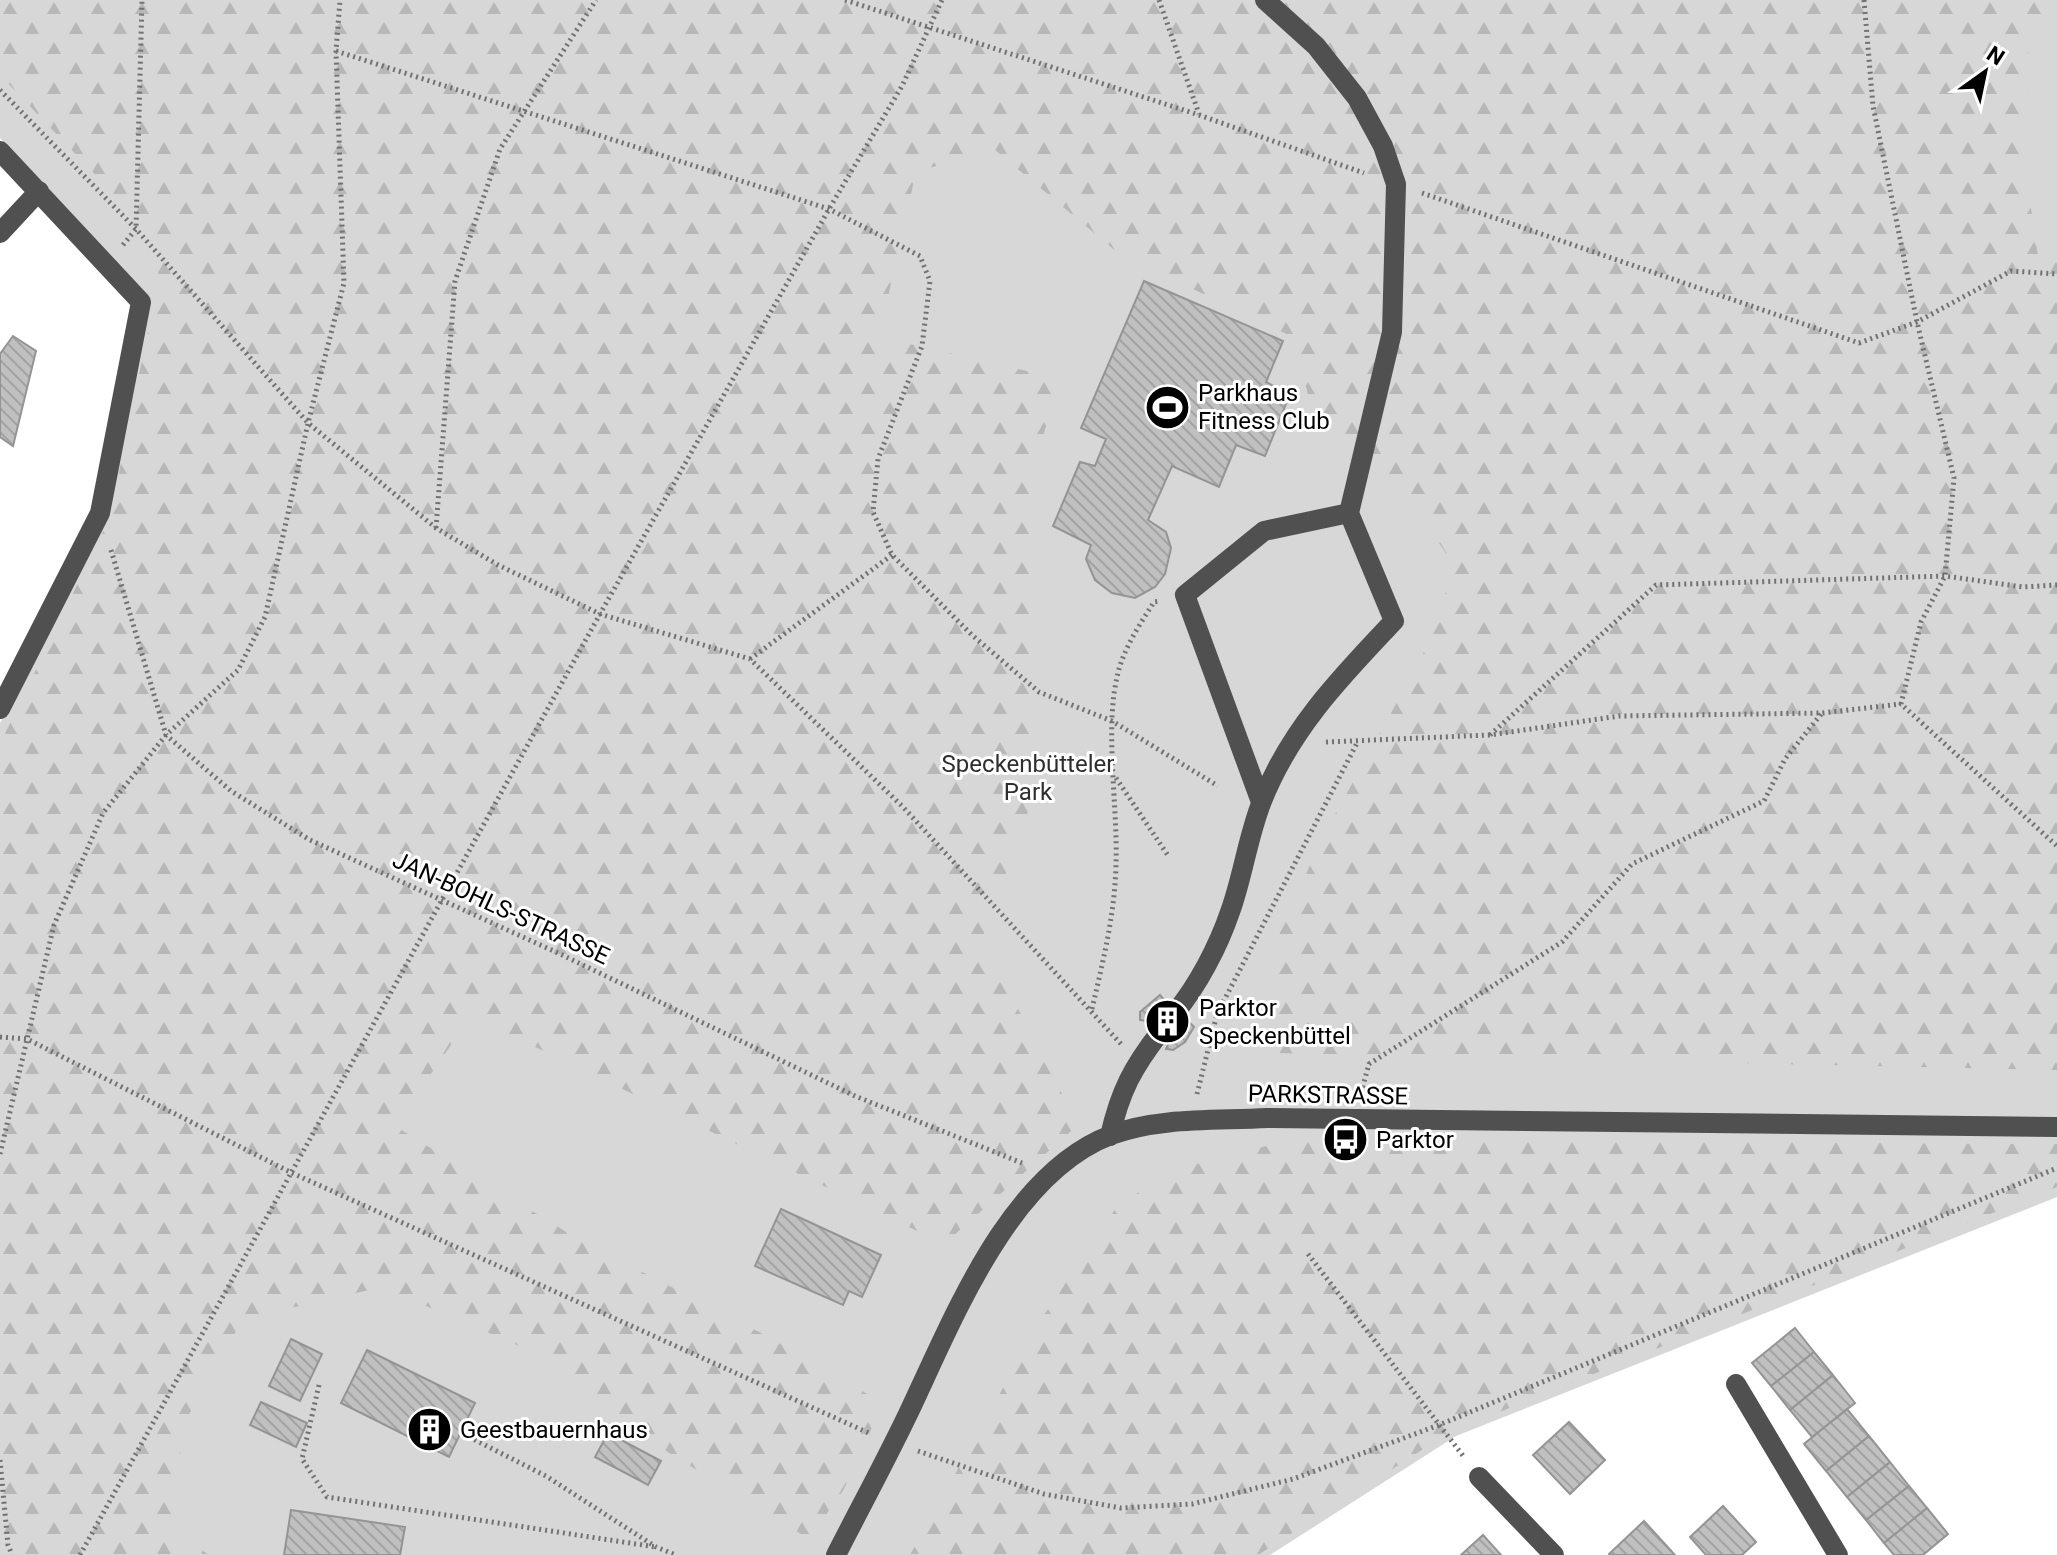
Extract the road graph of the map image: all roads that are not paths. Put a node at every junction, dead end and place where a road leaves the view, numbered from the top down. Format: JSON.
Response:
{"nodes":[{"id":1,"x":1265,"y":0,"type":"edge"},
{"id":2,"x":0,"y":151,"type":"edge"},
{"id":3,"x":39,"y":191,"type":"junction"},
{"id":4,"x":0,"y":233,"type":"edge"},
{"id":5,"x":1349,"y":513,"type":"junction"},
{"id":6,"x":0,"y":709,"type":"edge"},
{"id":7,"x":1261,"y":802,"type":"junction"},
{"id":8,"x":1175,"y":1013,"type":"dead end"},
{"id":9,"x":1161,"y":1031,"type":"dead end"},
{"id":10,"x":2057,"y":1127,"type":"edge"},
{"id":11,"x":1110,"y":1136,"type":"junction"},
{"id":12,"x":1736,"y":1384,"type":"dead end"},
{"id":13,"x":1479,"y":1477,"type":"road end"},
{"id":14,"x":836,"y":1555,"type":"edge"},
{"id":15,"x":1554,"y":1555,"type":"edge"},
{"id":16,"x":1838,"y":1555,"type":"edge"}],
"edges":[{"from":1,"to":5,"type":"street"},
{"from":2,"to":3,"type":"street"},
{"from":3,"to":4,"type":"street"},
{"from":3,"to":6,"type":"street"},
{"from":5,"to":7,"type":"street"},
{"from":5,"to":7,"type":"street"},
{"from":7,"to":8,"type":"street"},
{"from":9,"to":11,"type":"street"},
{"from":10,"to":11,"type":"street","name":"PARKSTRASSE"},
{"from":11,"to":14,"type":"street","name":"PARKSTRASSE"},
{"from":12,"to":16,"type":"street"},
{"from":13,"to":15,"type":"street"}]}
